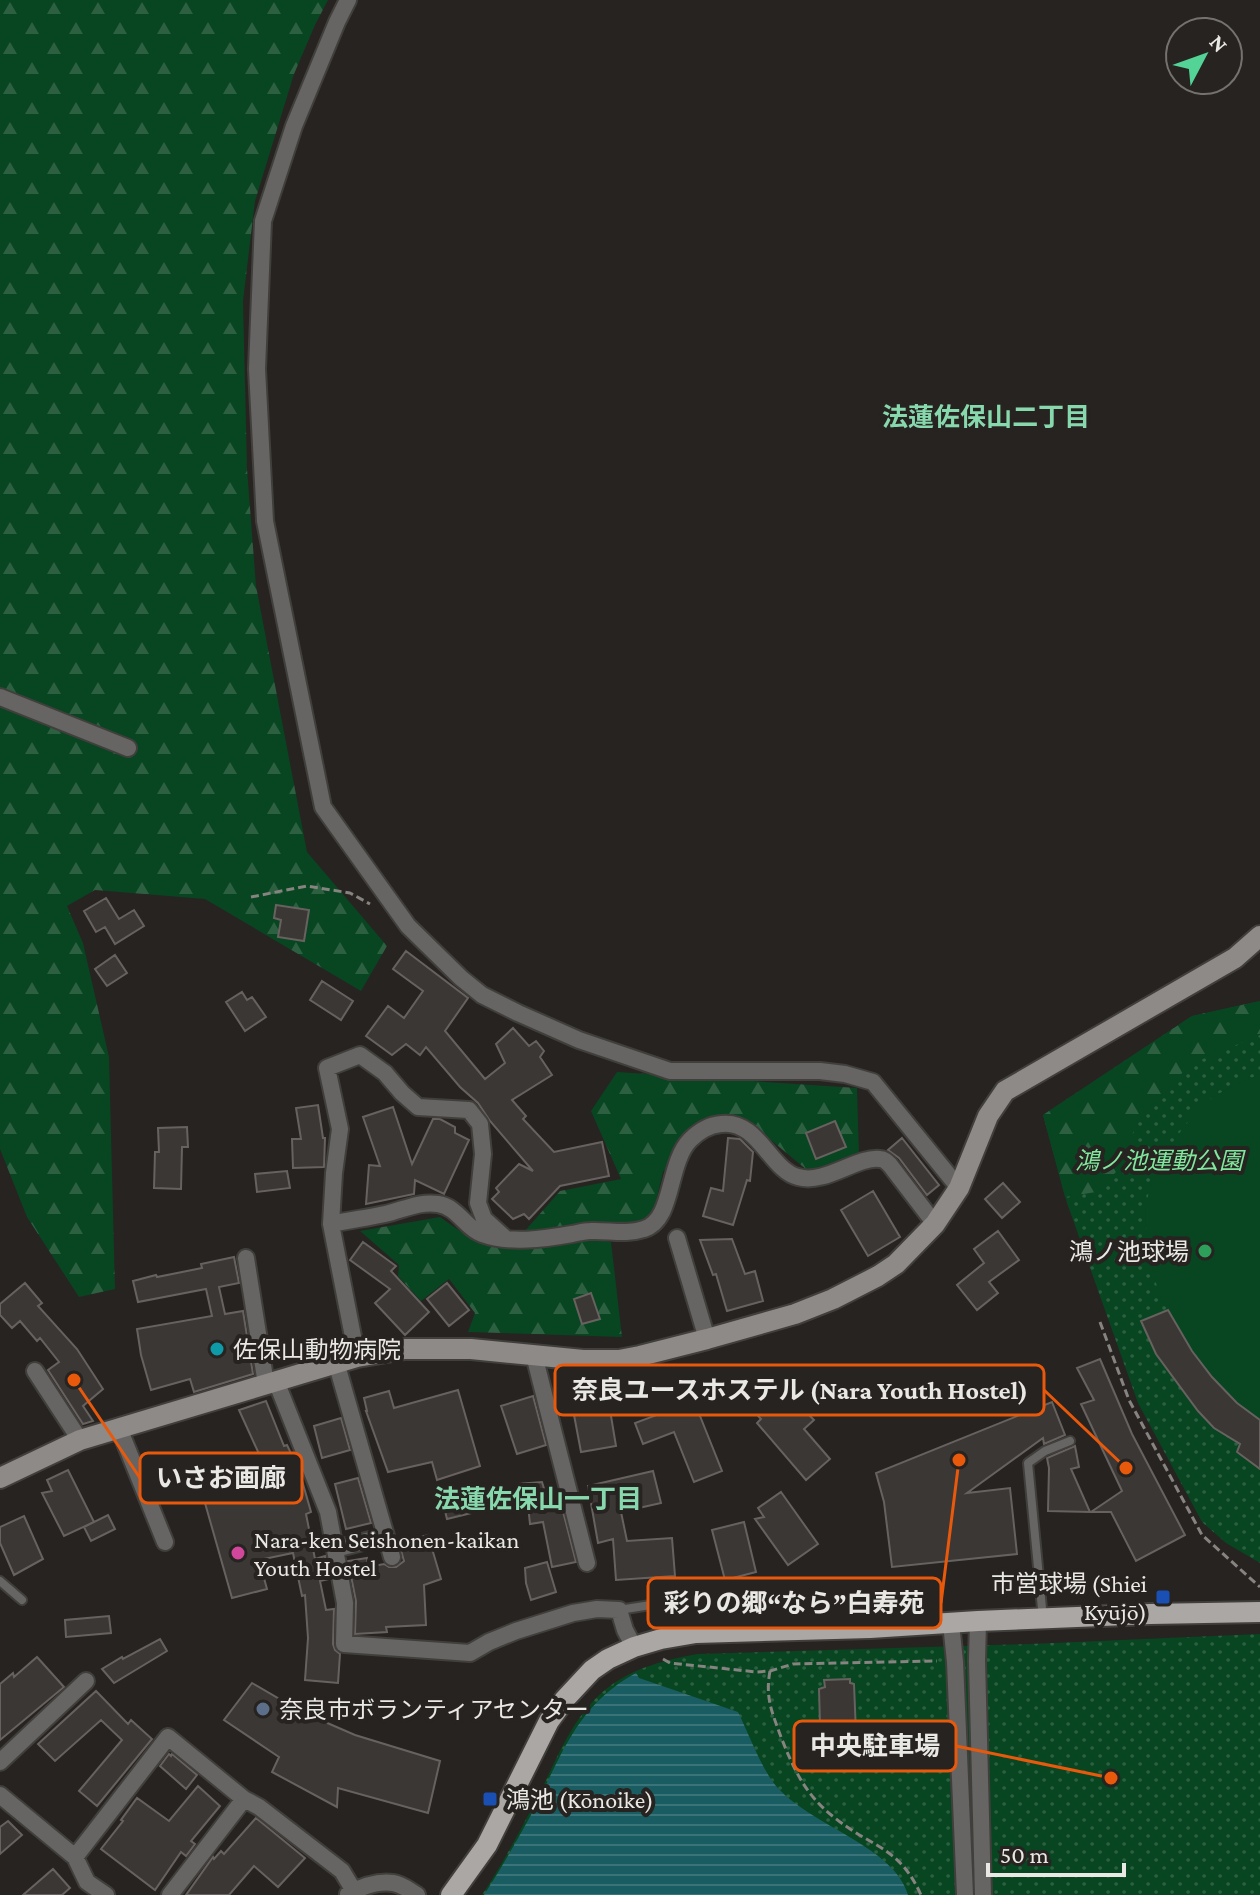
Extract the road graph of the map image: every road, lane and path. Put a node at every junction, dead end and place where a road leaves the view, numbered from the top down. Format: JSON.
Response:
{"nodes":[{"id":1,"x":348,"y":0,"type":"edge"},
{"id":2,"x":0,"y":697,"type":"edge"},
{"id":3,"x":128,"y":748,"type":"dead end"},
{"id":4,"x":251,"y":897,"type":"dead end"},
{"id":5,"x":373,"y":906,"type":"dead end"},
{"id":6,"x":1260,"y":936,"type":"edge"},
{"id":7,"x":959,"y":1188,"type":"junction"},
{"id":8,"x":331,"y":1224,"type":"junction"},
{"id":9,"x":935,"y":1224,"type":"junction"},
{"id":10,"x":505,"y":1238,"type":"junction"},
{"id":11,"x":677,"y":1238,"type":"dead end"},
{"id":12,"x":246,"y":1258,"type":"dead end"},
{"id":13,"x":1100,"y":1322,"type":"dead end"},
{"id":14,"x":707,"y":1339,"type":"junction"},
{"id":15,"x":534,"y":1355,"type":"junction"},
{"id":16,"x":357,"y":1357,"type":"junction"},
{"id":17,"x":336,"y":1362,"type":"junction"},
{"id":18,"x":35,"y":1371,"type":"dead end"},
{"id":19,"x":271,"y":1382,"type":"junction"},
{"id":20,"x":119,"y":1428,"type":"junction"},
{"id":21,"x":80,"y":1440,"type":"junction"},
{"id":22,"x":1070,"y":1441,"type":"dead end"},
{"id":23,"x":0,"y":1478,"type":"edge"},
{"id":24,"x":386,"y":1536,"type":"junction"},
{"id":25,"x":165,"y":1542,"type":"dead end"},
{"id":26,"x":335,"y":1549,"type":"junction"},
{"id":27,"x":392,"y":1557,"type":"dead end"},
{"id":28,"x":587,"y":1563,"type":"dead end"},
{"id":29,"x":0,"y":1581,"type":"edge"},
{"id":30,"x":1260,"y":1587,"type":"edge"},
{"id":31,"x":752,"y":1589,"type":"dead end"},
{"id":32,"x":22,"y":1600,"type":"dead end"},
{"id":33,"x":619,"y":1610,"type":"junction"},
{"id":34,"x":1260,"y":1612,"type":"edge"},
{"id":35,"x":1043,"y":1619,"type":"junction"},
{"id":36,"x":978,"y":1621,"type":"junction"},
{"id":37,"x":951,"y":1623,"type":"junction"},
{"id":38,"x":634,"y":1647,"type":"junction"},
{"id":39,"x":658,"y":1657,"type":"dead end"},
{"id":40,"x":940,"y":1661,"type":"dead end"},
{"id":41,"x":770,"y":1671,"type":"junction"},
{"id":42,"x":86,"y":1681,"type":"dead end"},
{"id":43,"x":0,"y":1762,"type":"edge"},
{"id":44,"x":0,"y":1795,"type":"edge"},
{"id":45,"x":244,"y":1799,"type":"junction"},
{"id":46,"x":75,"y":1857,"type":"junction"},
{"id":47,"x":86,"y":1888,"type":"edge"},
{"id":48,"x":350,"y":1893,"type":"edge"},
{"id":49,"x":106,"y":1895,"type":"edge"},
{"id":50,"x":170,"y":1895,"type":"edge"},
{"id":51,"x":417,"y":1895,"type":"edge"},
{"id":52,"x":451,"y":1895,"type":"edge"},
{"id":53,"x":921,"y":1895,"type":"edge"},
{"id":54,"x":965,"y":1895,"type":"edge"},
{"id":55,"x":983,"y":1895,"type":"edge"}],
"edges":[{"from":1,"to":7,"type":"street"},
{"from":2,"to":3,"type":"street"},
{"from":4,"to":5,"type":"path"},
{"from":6,"to":7,"type":"street"},
{"from":7,"to":9,"type":"street"},
{"from":8,"to":10,"type":"street"},
{"from":8,"to":10,"type":"street"},
{"from":8,"to":16,"type":"street"},
{"from":9,"to":10,"type":"street"},
{"from":9,"to":14,"type":"street"},
{"from":11,"to":14,"type":"street"},
{"from":12,"to":19,"type":"street"},
{"from":13,"to":30,"type":"path"},
{"from":14,"to":15,"type":"street"},
{"from":15,"to":16,"type":"street"},
{"from":15,"to":28,"type":"street"},
{"from":16,"to":17,"type":"street"},
{"from":17,"to":19,"type":"street"},
{"from":17,"to":24,"type":"street"},
{"from":18,"to":21,"type":"street"},
{"from":19,"to":20,"type":"street"},
{"from":19,"to":26,"type":"street"},
{"from":20,"to":21,"type":"street"},
{"from":20,"to":25,"type":"street"},
{"from":21,"to":23,"type":"street"},
{"from":22,"to":35,"type":"lane"},
{"from":24,"to":26,"type":"street"},
{"from":24,"to":27,"type":"street"},
{"from":26,"to":33,"type":"street"},
{"from":29,"to":32,"type":"lane"},
{"from":31,"to":33,"type":"lane"},
{"from":33,"to":38,"type":"street"},
{"from":34,"to":35,"type":"main road"},
{"from":35,"to":36,"type":"main road"},
{"from":36,"to":37,"type":"main road"},
{"from":36,"to":55,"type":"street"},
{"from":37,"to":38,"type":"main road"},
{"from":37,"to":54,"type":"street"},
{"from":38,"to":52,"type":"main road"},
{"from":39,"to":41,"type":"path"},
{"from":40,"to":41,"type":"path"},
{"from":41,"to":53,"type":"path"},
{"from":42,"to":43,"type":"street"},
{"from":44,"to":46,"type":"street"},
{"from":45,"to":46,"type":"street"},
{"from":45,"to":48,"type":"street"},
{"from":45,"to":50,"type":"street"},
{"from":46,"to":47,"type":"street"},
{"from":47,"to":49,"type":"street"},
{"from":48,"to":51,"type":"street"}]}
